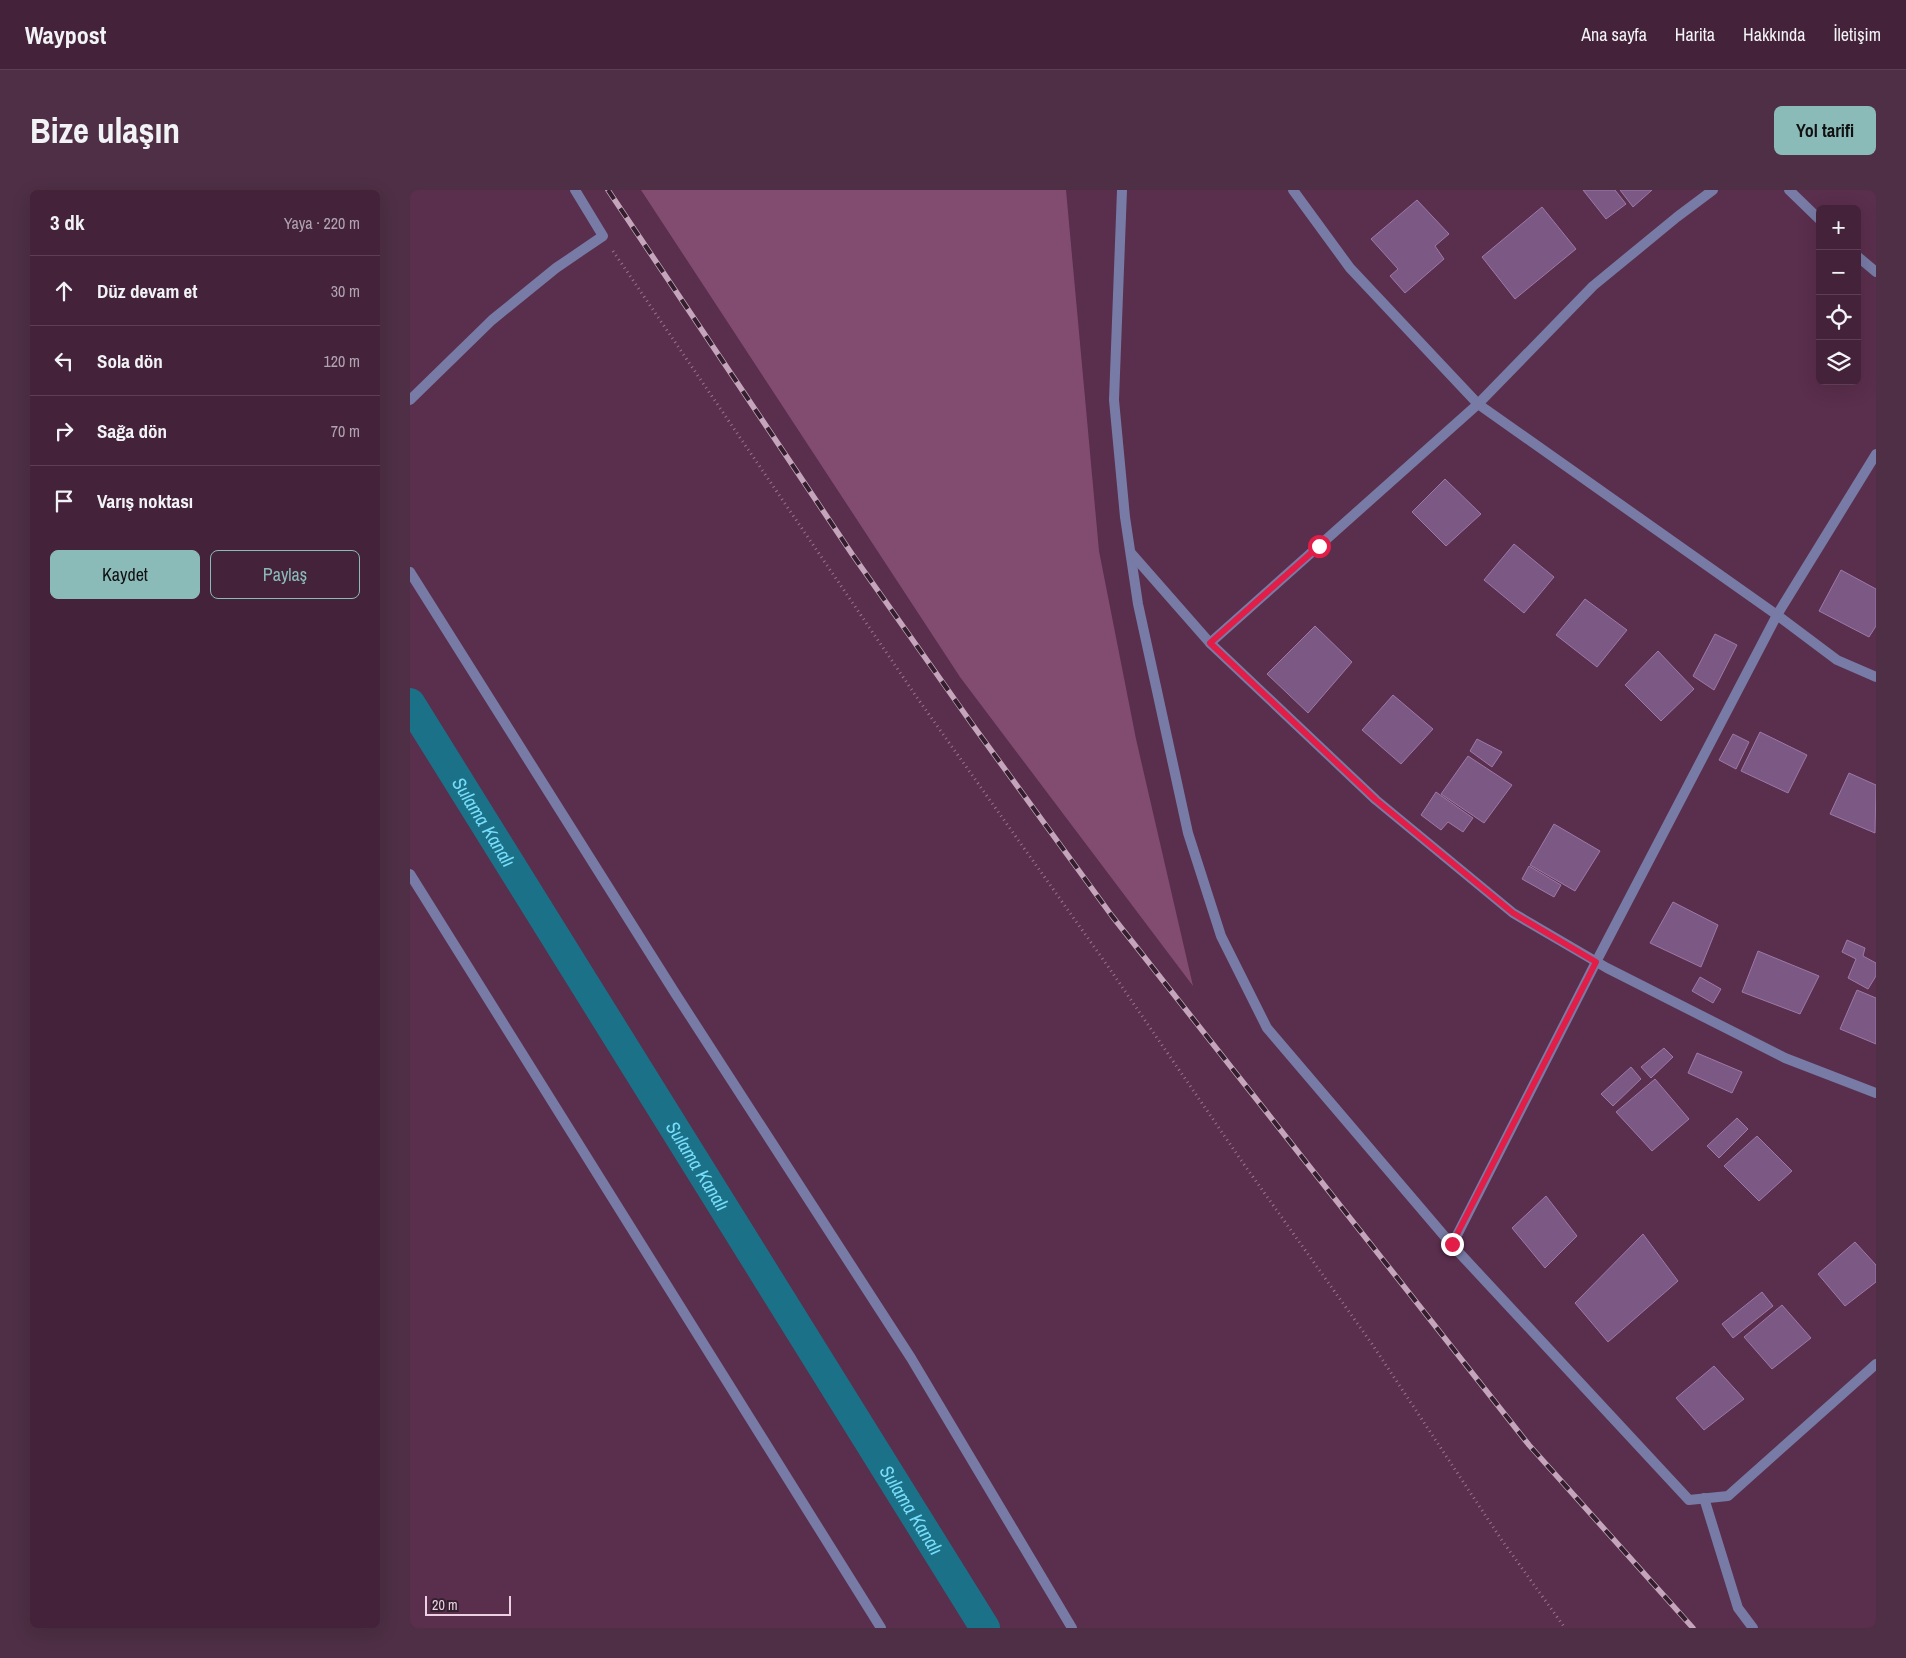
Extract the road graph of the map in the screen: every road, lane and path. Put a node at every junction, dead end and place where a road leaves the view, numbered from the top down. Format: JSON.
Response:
{"nodes":[{"id":1,"x":575,"y":190,"type":"edge"},
{"id":2,"x":1122,"y":190,"type":"edge"},
{"id":3,"x":1293,"y":190,"type":"edge"},
{"id":4,"x":1713,"y":190,"type":"edge"},
{"id":5,"x":1789,"y":190,"type":"edge"},
{"id":6,"x":1816,"y":216,"type":"edge"},
{"id":7,"x":603,"y":236,"type":"junction"},
{"id":8,"x":1861,"y":259,"type":"edge"},
{"id":9,"x":1876,"y":272,"type":"edge"},
{"id":10,"x":410,"y":400,"type":"edge"},
{"id":11,"x":1478,"y":404,"type":"junction"},
{"id":12,"x":1876,"y":454,"type":"edge"},
{"id":13,"x":1130,"y":553,"type":"junction"},
{"id":14,"x":410,"y":572,"type":"edge"},
{"id":15,"x":1777,"y":615,"type":"junction"},
{"id":16,"x":1210,"y":643,"type":"junction"},
{"id":17,"x":1876,"y":677,"type":"edge"},
{"id":18,"x":410,"y":874,"type":"edge"},
{"id":19,"x":1596,"y":962,"type":"junction"},
{"id":20,"x":1876,"y":1093,"type":"edge"},
{"id":21,"x":1452,"y":1244,"type":"junction"},
{"id":22,"x":1876,"y":1364,"type":"edge"},
{"id":23,"x":1704,"y":1498,"type":"junction"},
{"id":24,"x":881,"y":1628,"type":"edge"},
{"id":25,"x":1072,"y":1628,"type":"edge"},
{"id":26,"x":1565,"y":1628,"type":"edge"},
{"id":27,"x":1753,"y":1628,"type":"edge"}],
"edges":[{"from":1,"to":7,"type":"street"},
{"from":2,"to":13,"type":"street"},
{"from":3,"to":11,"type":"street"},
{"from":4,"to":11,"type":"street"},
{"from":5,"to":6,"type":"street"},
{"from":7,"to":10,"type":"street"},
{"from":7,"to":26,"type":"path"},
{"from":8,"to":9,"type":"street"},
{"from":11,"to":15,"type":"street"},
{"from":11,"to":16,"type":"street"},
{"from":12,"to":15,"type":"street"},
{"from":13,"to":16,"type":"street"},
{"from":13,"to":21,"type":"street"},
{"from":14,"to":25,"type":"street"},
{"from":15,"to":17,"type":"street"},
{"from":15,"to":19,"type":"street"},
{"from":16,"to":19,"type":"street"},
{"from":18,"to":24,"type":"street"},
{"from":19,"to":20,"type":"street"},
{"from":19,"to":21,"type":"street"},
{"from":21,"to":23,"type":"street"},
{"from":22,"to":23,"type":"street"},
{"from":23,"to":27,"type":"street"}]}
